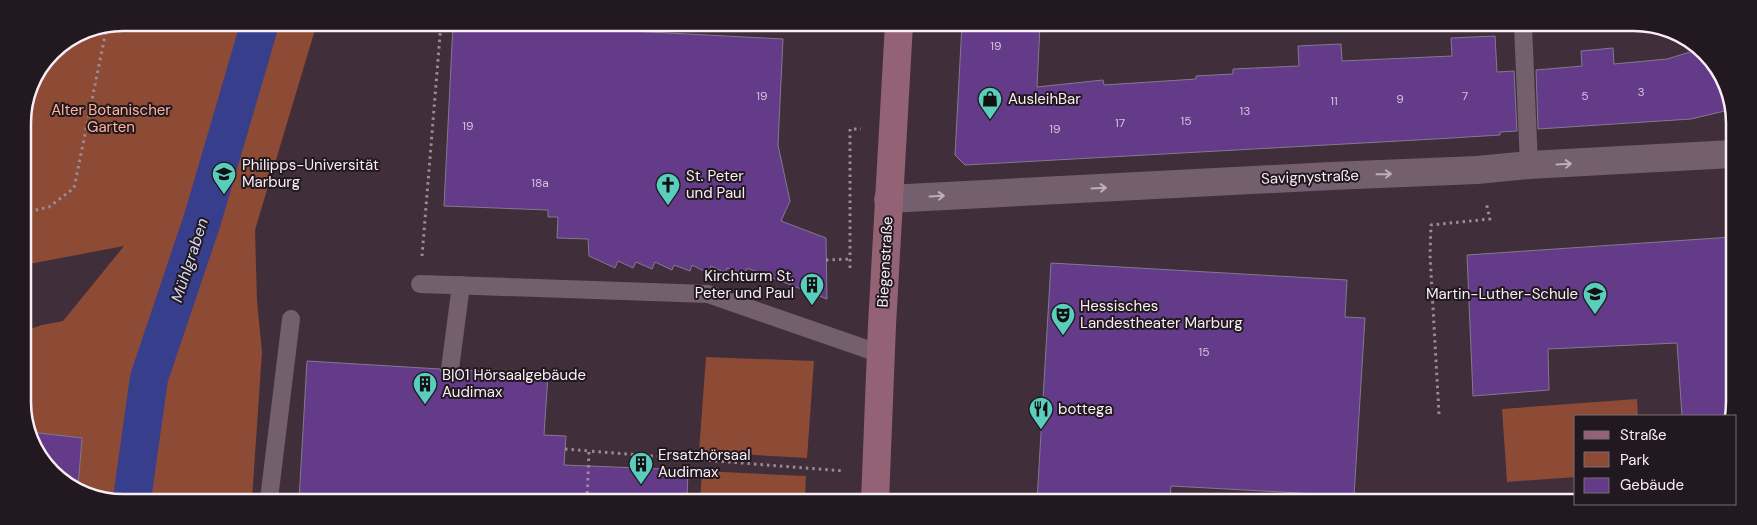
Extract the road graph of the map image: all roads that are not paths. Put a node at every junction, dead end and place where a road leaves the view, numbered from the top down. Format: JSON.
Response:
{"nodes":[{"id":1,"x":899,"y":31,"type":"edge"},
{"id":2,"x":1523,"y":31,"type":"edge"},
{"id":3,"x":1726,"y":154,"type":"edge"},
{"id":4,"x":1529,"y":165,"type":"junction"},
{"id":5,"x":888,"y":199,"type":"junction"},
{"id":6,"x":420,"y":284,"type":"road end"},
{"id":7,"x":460,"y":284,"type":"junction"},
{"id":8,"x":291,"y":319,"type":"dead end"},
{"id":9,"x":881,"y":354,"type":"junction"},
{"id":10,"x":450,"y":369,"type":"dead end"},
{"id":11,"x":270,"y":494,"type":"edge"},
{"id":12,"x":875,"y":494,"type":"edge"}],
"edges":[{"from":1,"to":5,"type":"main road","name":"Biegenstraße"},
{"from":2,"to":4,"type":"lane"},
{"from":4,"to":3,"type":"street","name":"Savignystraße","one_way":true},
{"from":5,"to":4,"type":"street","name":"Savignystraße","one_way":true},
{"from":5,"to":9,"type":"main road","name":"Biegenstraße"},
{"from":6,"to":7,"type":"lane"},
{"from":7,"to":9,"type":"lane"},
{"from":7,"to":10,"type":"lane"},
{"from":8,"to":11,"type":"lane"},
{"from":9,"to":12,"type":"main road","name":"Biegenstraße"}]}
